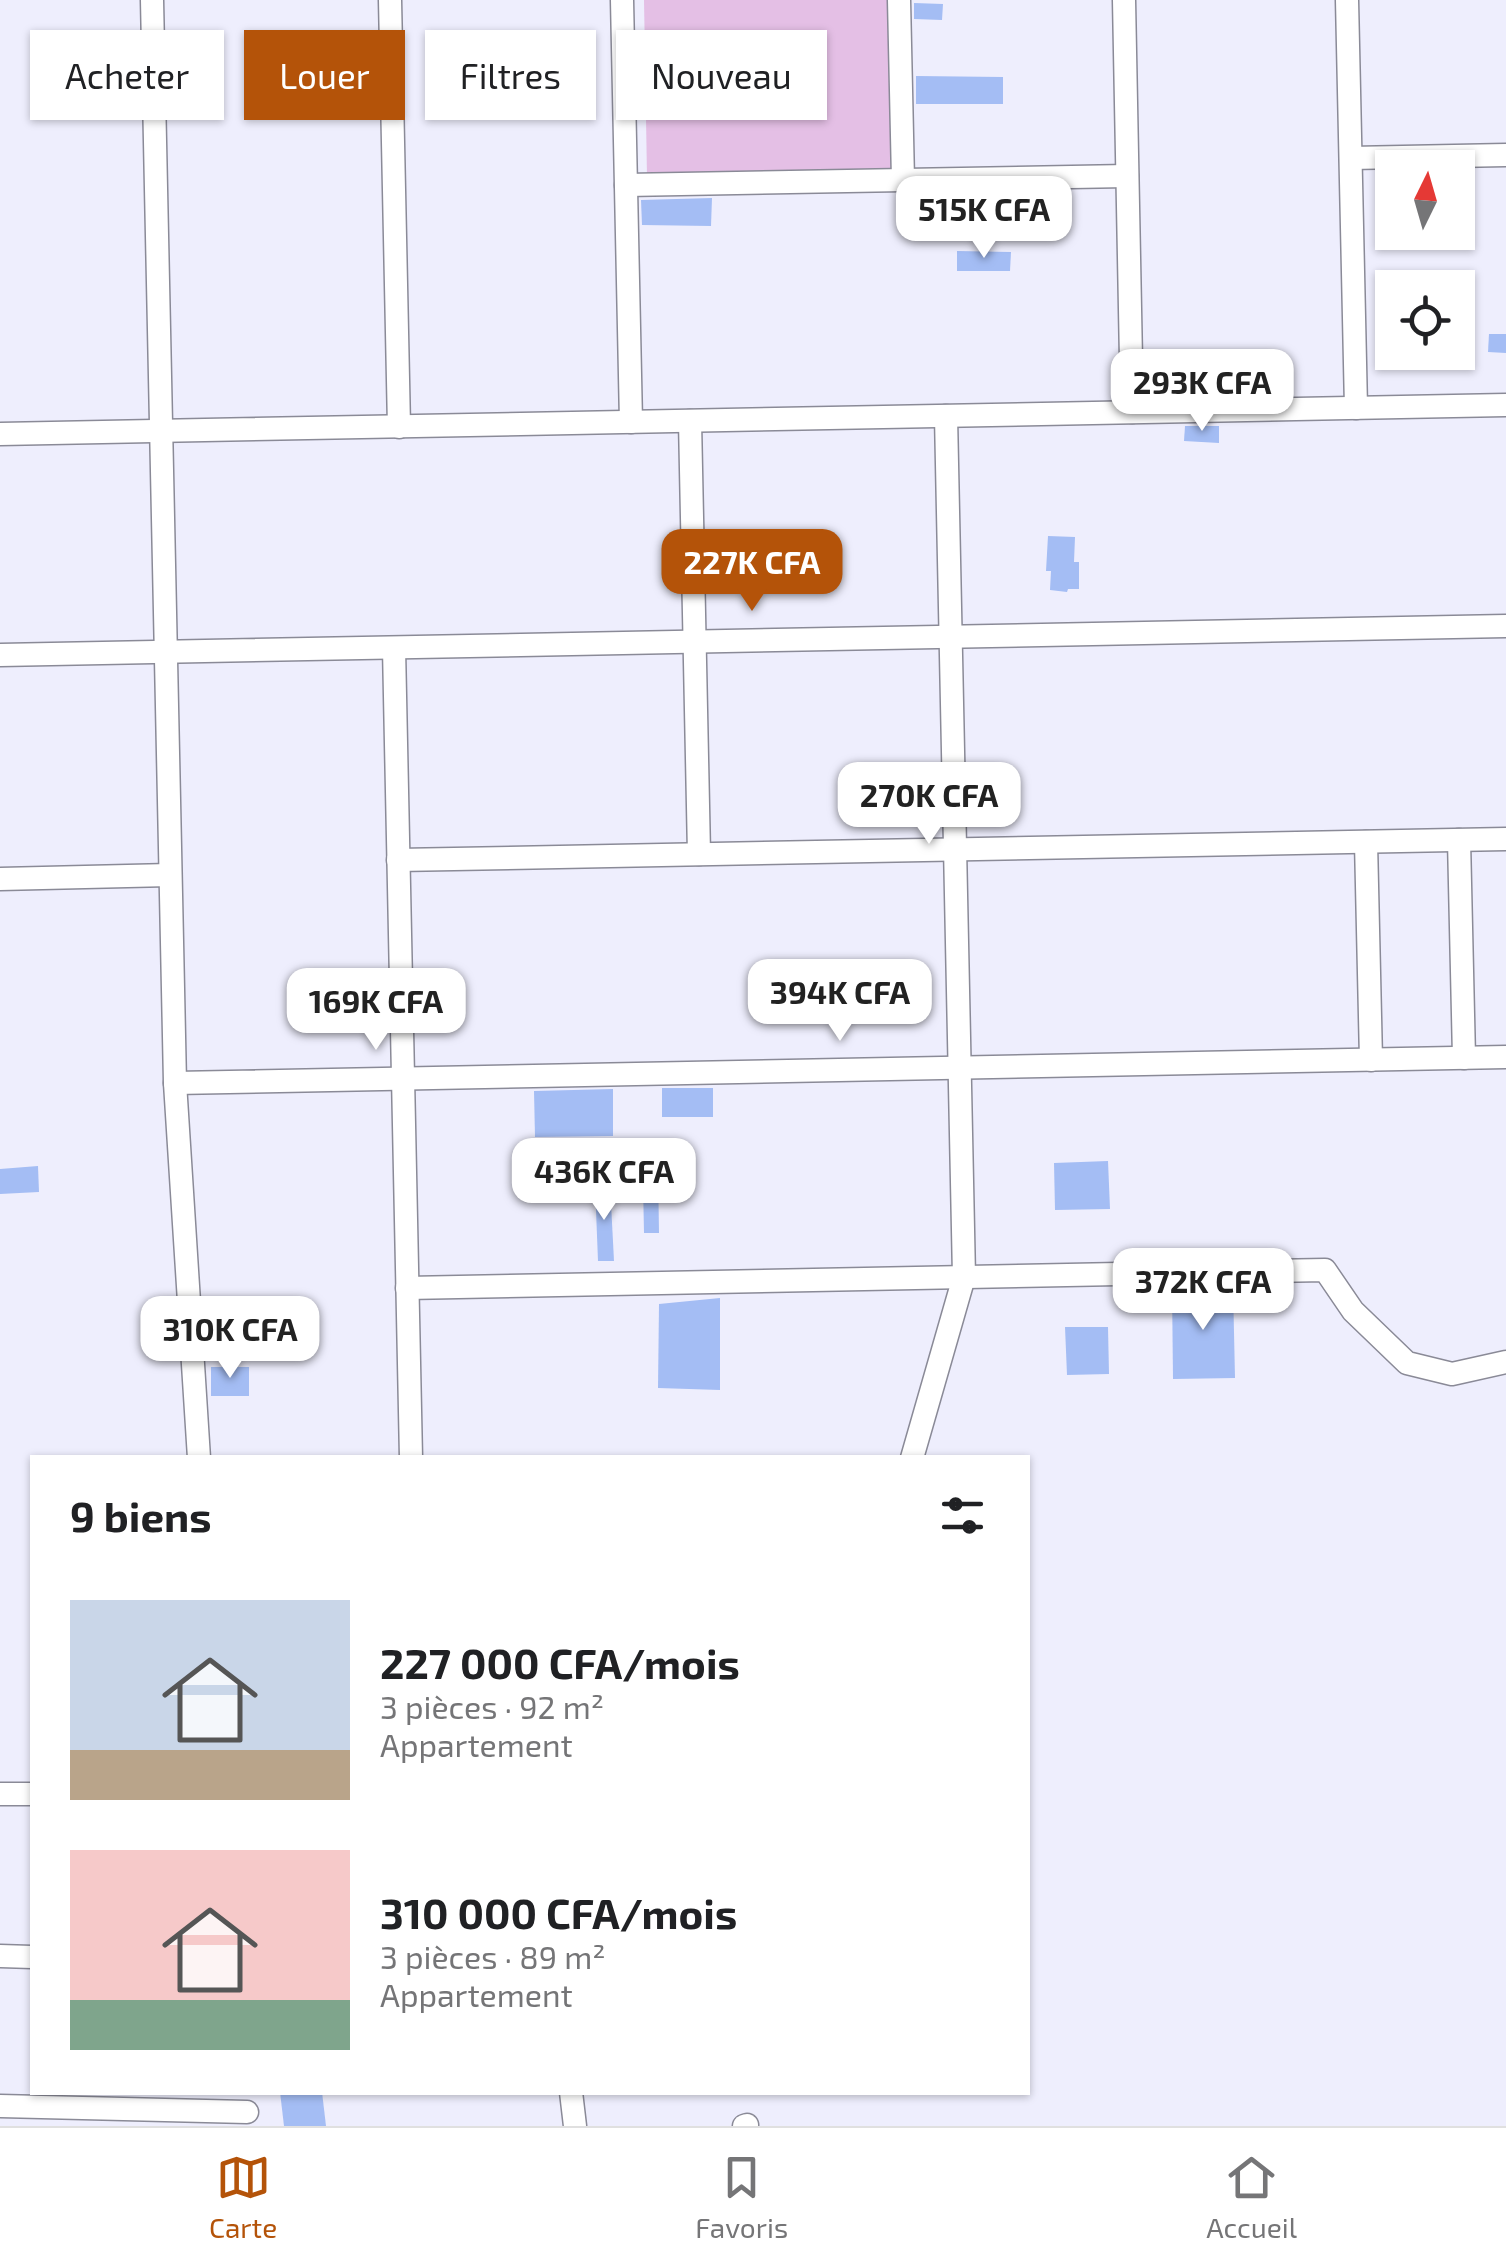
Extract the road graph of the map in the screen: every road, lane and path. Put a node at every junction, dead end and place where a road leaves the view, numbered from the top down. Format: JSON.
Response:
{"nodes":[{"id":1,"x":152,"y":0,"type":"edge"},
{"id":2,"x":390,"y":0,"type":"edge"},
{"id":3,"x":622,"y":0,"type":"edge"},
{"id":4,"x":899,"y":0,"type":"edge"},
{"id":5,"x":1124,"y":0,"type":"edge"},
{"id":6,"x":1347,"y":0,"type":"edge"},
{"id":7,"x":1506,"y":156,"type":"edge"},
{"id":8,"x":1351,"y":158,"type":"junction"},
{"id":9,"x":1128,"y":176,"type":"junction"},
{"id":10,"x":902,"y":180,"type":"junction"},
{"id":11,"x":626,"y":186,"type":"junction"},
{"id":12,"x":1506,"y":405,"type":"edge"},
{"id":13,"x":1356,"y":408,"type":"junction"},
{"id":14,"x":1132,"y":412,"type":"junction"},
{"id":15,"x":946,"y":416,"type":"junction"},
{"id":16,"x":690,"y":421,"type":"junction"},
{"id":17,"x":631,"y":422,"type":"junction"},
{"id":18,"x":399,"y":426,"type":"junction"},
{"id":19,"x":161,"y":431,"type":"junction"},
{"id":20,"x":0,"y":434,"type":"edge"},
{"id":21,"x":1506,"y":626,"type":"edge"},
{"id":22,"x":951,"y":637,"type":"junction"},
{"id":23,"x":694,"y":642,"type":"junction"},
{"id":24,"x":394,"y":648,"type":"junction"},
{"id":25,"x":166,"y":652,"type":"junction"},
{"id":26,"x":0,"y":655,"type":"edge"},
{"id":27,"x":1506,"y":839,"type":"edge"},
{"id":28,"x":1459,"y":840,"type":"junction"},
{"id":29,"x":1366,"y":842,"type":"junction"},
{"id":30,"x":955,"y":850,"type":"junction"},
{"id":31,"x":699,"y":854,"type":"junction"},
{"id":32,"x":398,"y":860,"type":"junction"},
{"id":33,"x":170,"y":875,"type":"junction"},
{"id":34,"x":0,"y":879,"type":"edge"},
{"id":35,"x":1506,"y":1057,"type":"edge"},
{"id":36,"x":1464,"y":1058,"type":"junction"},
{"id":37,"x":1371,"y":1060,"type":"junction"},
{"id":38,"x":960,"y":1068,"type":"junction"},
{"id":39,"x":403,"y":1079,"type":"junction"},
{"id":40,"x":174,"y":1083,"type":"junction"},
{"id":41,"x":964,"y":1277,"type":"junction"},
{"id":42,"x":407,"y":1288,"type":"junction"},
{"id":43,"x":1506,"y":1362,"type":"edge"},
{"id":44,"x":199,"y":1455,"type":"edge"},
{"id":45,"x":411,"y":1455,"type":"edge"},
{"id":46,"x":913,"y":1455,"type":"edge"},
{"id":47,"x":0,"y":1794,"type":"edge"},
{"id":48,"x":30,"y":1794,"type":"edge"},
{"id":49,"x":0,"y":1956,"type":"edge"},
{"id":50,"x":30,"y":1957,"type":"edge"},
{"id":51,"x":571,"y":2095,"type":"edge"},
{"id":52,"x":0,"y":2106,"type":"edge"},
{"id":53,"x":247,"y":2110,"type":"edge"},
{"id":54,"x":575,"y":2126,"type":"edge"}],
"edges":[{"from":1,"to":19,"type":"street"},
{"from":2,"to":18,"type":"street"},
{"from":3,"to":11,"type":"street"},
{"from":4,"to":10,"type":"street"},
{"from":5,"to":9,"type":"street"},
{"from":6,"to":8,"type":"street"},
{"from":7,"to":8,"type":"street"},
{"from":8,"to":13,"type":"street"},
{"from":9,"to":10,"type":"street"},
{"from":9,"to":14,"type":"street"},
{"from":10,"to":11,"type":"street"},
{"from":11,"to":17,"type":"street"},
{"from":12,"to":13,"type":"street"},
{"from":13,"to":14,"type":"street"},
{"from":14,"to":15,"type":"street"},
{"from":15,"to":16,"type":"street"},
{"from":15,"to":22,"type":"street"},
{"from":16,"to":17,"type":"street"},
{"from":16,"to":23,"type":"street"},
{"from":17,"to":18,"type":"street"},
{"from":18,"to":19,"type":"street"},
{"from":19,"to":20,"type":"street"},
{"from":19,"to":25,"type":"street"},
{"from":21,"to":22,"type":"street"},
{"from":22,"to":23,"type":"street"},
{"from":22,"to":30,"type":"street"},
{"from":23,"to":24,"type":"street"},
{"from":23,"to":31,"type":"street"},
{"from":24,"to":25,"type":"street"},
{"from":24,"to":32,"type":"street"},
{"from":25,"to":26,"type":"street"},
{"from":25,"to":33,"type":"street"},
{"from":27,"to":28,"type":"street"},
{"from":28,"to":29,"type":"street"},
{"from":28,"to":36,"type":"street"},
{"from":29,"to":30,"type":"street"},
{"from":29,"to":37,"type":"street"},
{"from":30,"to":31,"type":"street"},
{"from":30,"to":38,"type":"street"},
{"from":31,"to":32,"type":"street"},
{"from":32,"to":39,"type":"street"},
{"from":33,"to":34,"type":"street"},
{"from":33,"to":40,"type":"street"},
{"from":35,"to":36,"type":"street"},
{"from":36,"to":37,"type":"street"},
{"from":37,"to":38,"type":"street"},
{"from":38,"to":39,"type":"street"},
{"from":38,"to":41,"type":"street"},
{"from":39,"to":40,"type":"street"},
{"from":39,"to":42,"type":"street"},
{"from":40,"to":44,"type":"street"},
{"from":41,"to":42,"type":"street"},
{"from":41,"to":43,"type":"street"},
{"from":41,"to":46,"type":"street"},
{"from":42,"to":45,"type":"street"},
{"from":47,"to":48,"type":"street"},
{"from":49,"to":50,"type":"street"},
{"from":51,"to":54,"type":"street"},
{"from":52,"to":53,"type":"street"}]}
